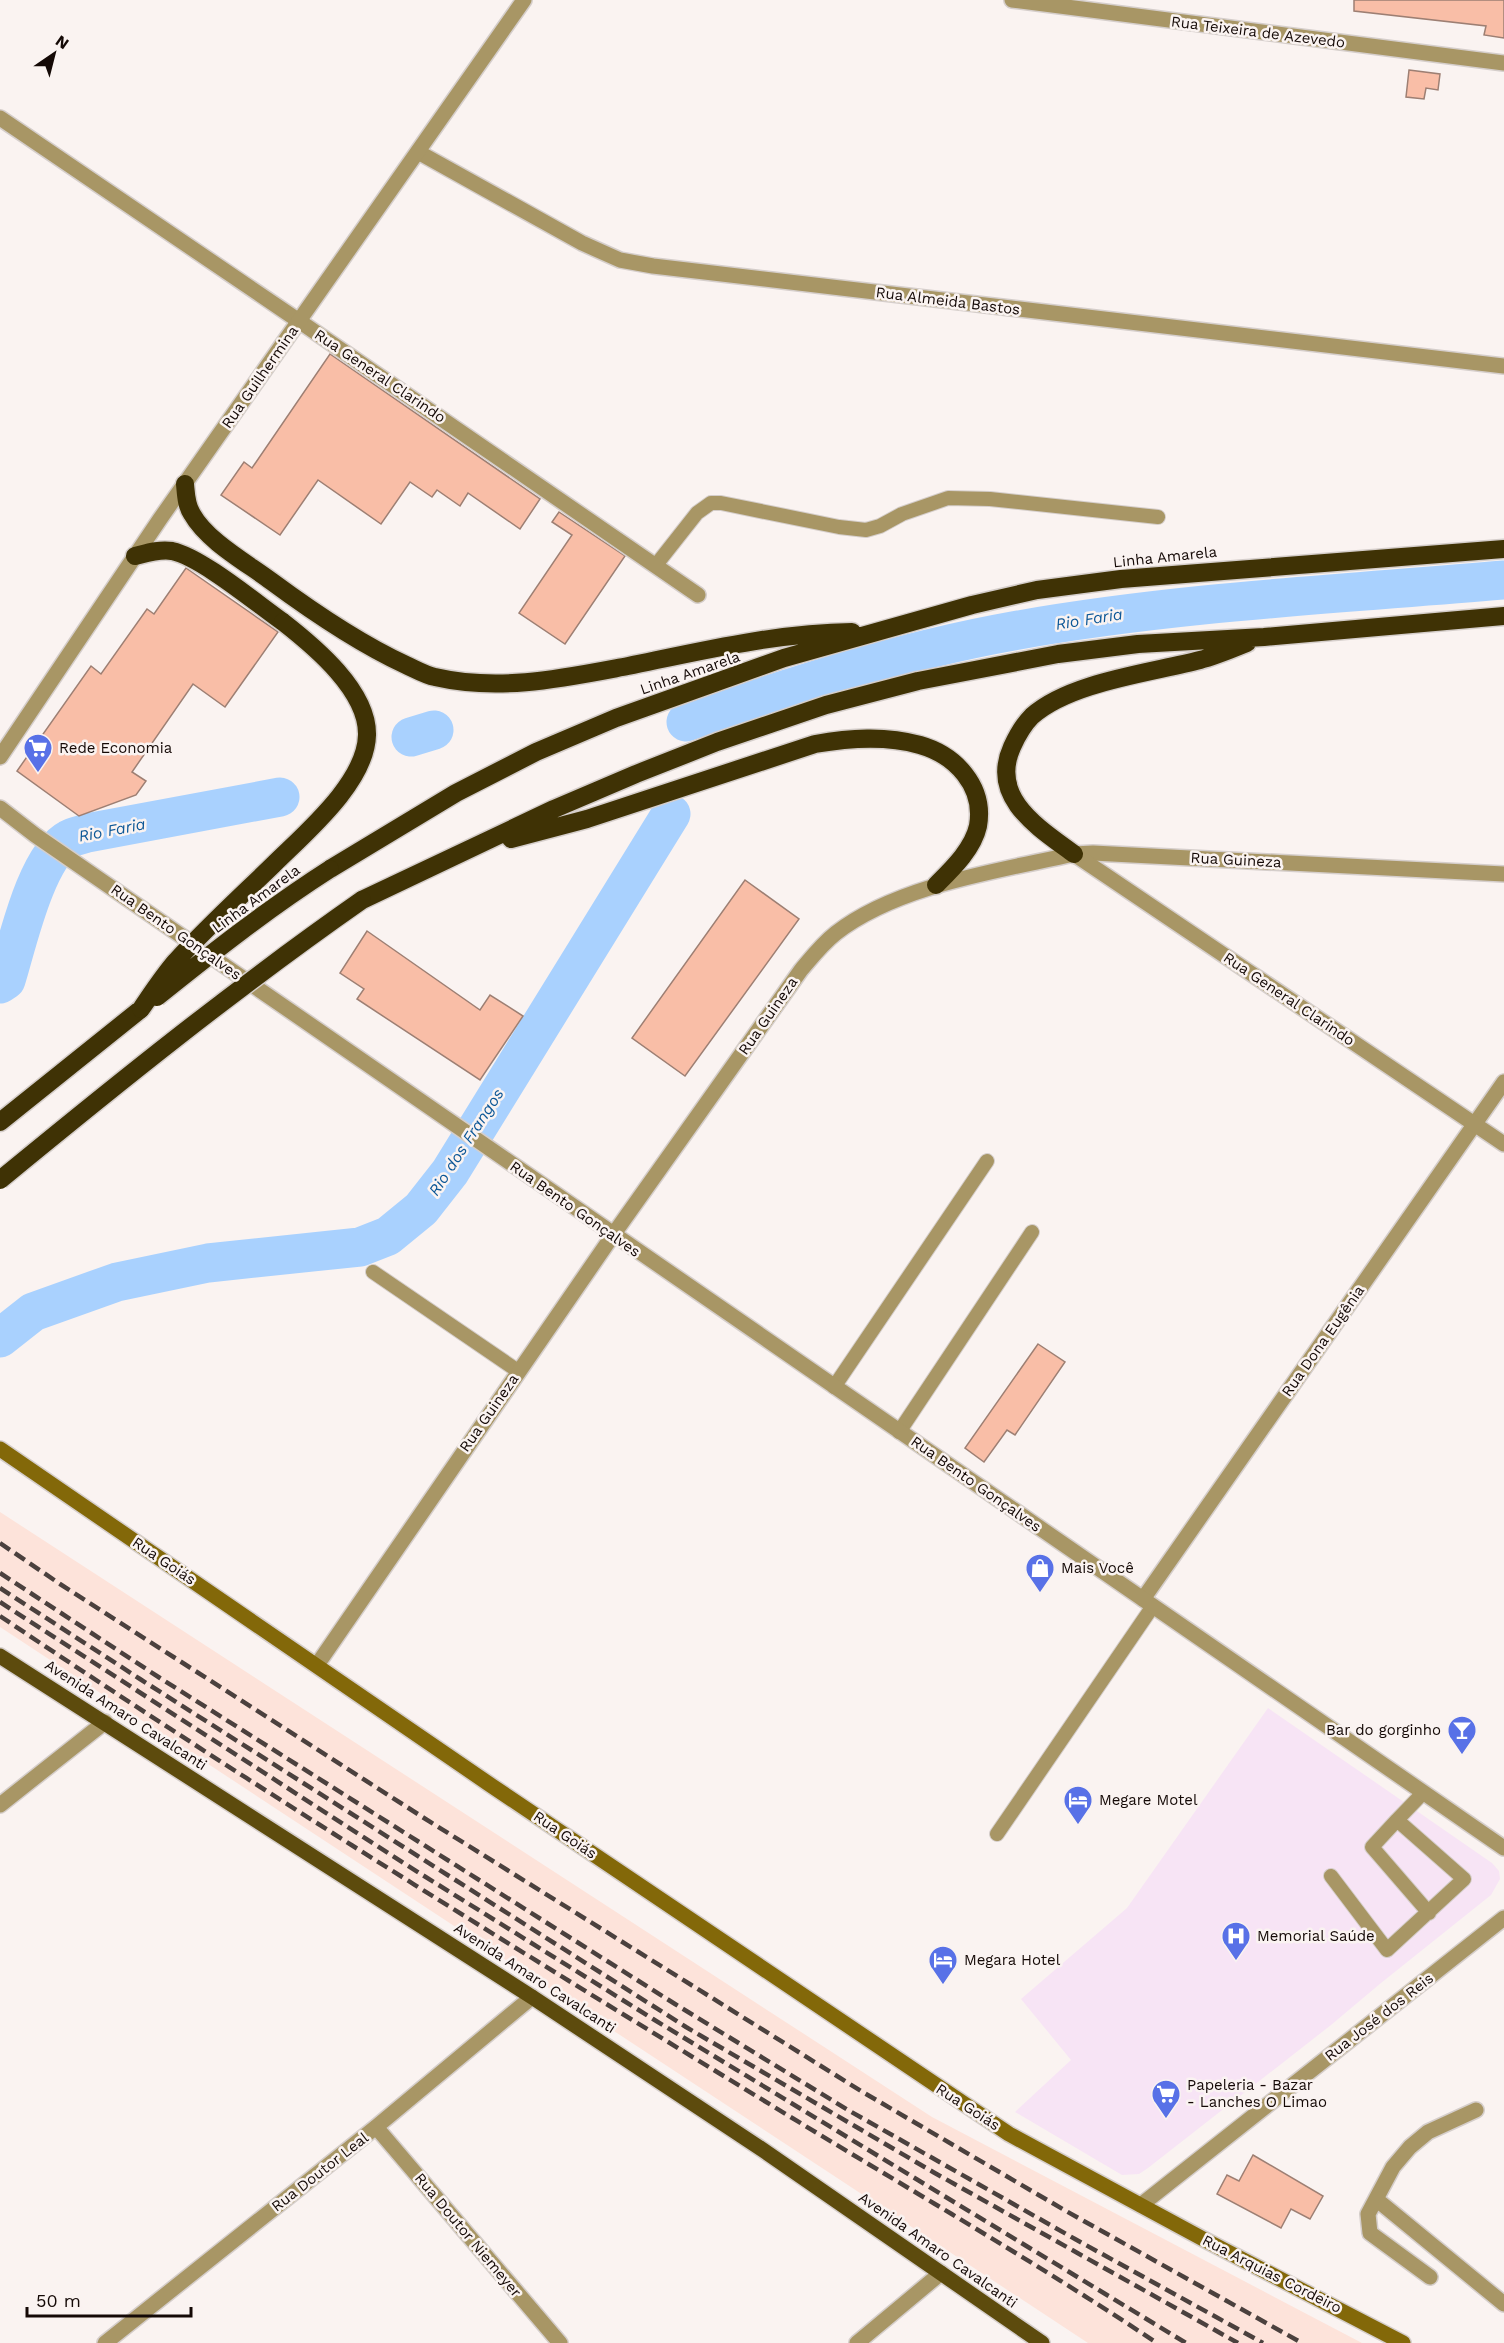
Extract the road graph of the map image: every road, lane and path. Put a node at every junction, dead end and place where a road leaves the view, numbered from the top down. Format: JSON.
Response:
{"nodes":[{"id":1,"x":524,"y":0,"type":"edge"},
{"id":2,"x":1012,"y":0,"type":"edge"},
{"id":3,"x":1504,"y":63,"type":"edge"},
{"id":4,"x":0,"y":118,"type":"edge"},
{"id":5,"x":417,"y":152,"type":"junction"},
{"id":6,"x":300,"y":321,"type":"junction"},
{"id":7,"x":1504,"y":366,"type":"edge"},
{"id":8,"x":185,"y":483,"type":"junction"},
{"id":9,"x":1158,"y":517,"type":"dead end"},
{"id":10,"x":1504,"y":549,"type":"edge"},
{"id":11,"x":135,"y":556,"type":"junction"},
{"id":12,"x":656,"y":565,"type":"junction"},
{"id":13,"x":698,"y":595,"type":"dead end"},
{"id":14,"x":1504,"y":616,"type":"edge"},
{"id":15,"x":875,"y":632,"type":"junction"},
{"id":16,"x":1264,"y":637,"type":"junction"},
{"id":17,"x":0,"y":757,"type":"edge"},
{"id":18,"x":0,"y":808,"type":"edge"},
{"id":19,"x":469,"y":851,"type":"junction"},
{"id":20,"x":1074,"y":854,"type":"junction"},
{"id":21,"x":1504,"y":874,"type":"edge"},
{"id":22,"x":936,"y":885,"type":"junction"},
{"id":23,"x":141,"y":1009,"type":"junction"},
{"id":24,"x":1504,"y":1082,"type":"edge"},
{"id":25,"x":0,"y":1122,"type":"edge"},
{"id":26,"x":1475,"y":1123,"type":"junction"},
{"id":27,"x":1504,"y":1144,"type":"edge"},
{"id":28,"x":987,"y":1161,"type":"dead end"},
{"id":29,"x":0,"y":1180,"type":"edge"},
{"id":30,"x":1032,"y":1232,"type":"dead end"},
{"id":31,"x":613,"y":1235,"type":"junction"},
{"id":32,"x":373,"y":1272,"type":"dead end"},
{"id":33,"x":518,"y":1371,"type":"junction"},
{"id":34,"x":834,"y":1387,"type":"junction"},
{"id":35,"x":899,"y":1432,"type":"junction"},
{"id":36,"x":0,"y":1449,"type":"edge"},
{"id":37,"x":1148,"y":1603,"type":"junction"},
{"id":38,"x":0,"y":1656,"type":"edge"},
{"id":39,"x":317,"y":1665,"type":"junction"},
{"id":40,"x":105,"y":1722,"type":"junction"},
{"id":41,"x":1423,"y":1792,"type":"junction"},
{"id":42,"x":0,"y":1805,"type":"edge"},
{"id":43,"x":1397,"y":1820,"type":"junction"},
{"id":44,"x":997,"y":1834,"type":"dead end"},
{"id":45,"x":1504,"y":1848,"type":"edge"},
{"id":46,"x":1331,"y":1876,"type":"dead end"},
{"id":47,"x":1429,"y":1913,"type":"junction"},
{"id":48,"x":1504,"y":1918,"type":"edge"},
{"id":49,"x":532,"y":1996,"type":"junction"},
{"id":50,"x":1476,"y":2110,"type":"dead end"},
{"id":51,"x":376,"y":2127,"type":"junction"},
{"id":52,"x":1376,"y":2199,"type":"junction"},
{"id":53,"x":1141,"y":2205,"type":"junction"},
{"id":54,"x":941,"y":2273,"type":"junction"},
{"id":55,"x":1430,"y":2277,"type":"dead end"},
{"id":56,"x":1504,"y":2304,"type":"edge"},
{"id":57,"x":105,"y":2343,"type":"edge"},
{"id":58,"x":560,"y":2343,"type":"edge"},
{"id":59,"x":857,"y":2343,"type":"edge"},
{"id":60,"x":1042,"y":2343,"type":"edge"},
{"id":61,"x":1403,"y":2343,"type":"edge"}],
"edges":[{"from":1,"to":5,"type":"street","name":"Rua Guilhermina"},
{"from":2,"to":3,"type":"street","name":"Rua Teixeira de Azevedo"},
{"from":4,"to":6,"type":"street","name":"Rua General Clarindo"},
{"from":5,"to":6,"type":"street","name":"Rua Guilhermina"},
{"from":5,"to":7,"type":"street","name":"Rua Almeida Bastos"},
{"from":6,"to":8,"type":"street","name":"Rua Guilhermina"},
{"from":6,"to":12,"type":"street","name":"Rua General Clarindo"},
{"from":8,"to":11,"type":"street","name":"Rua Guilhermina"},
{"from":8,"to":15,"type":"highway"},
{"from":9,"to":12,"type":"lane"},
{"from":10,"to":15,"type":"highway","name":"Linha Amarela"},
{"from":11,"to":17,"type":"street","name":"Rua Guilhermina"},
{"from":11,"to":23,"type":"highway","bridge":true},
{"from":12,"to":13,"type":"street","name":"Rua General Clarindo"},
{"from":14,"to":16,"type":"highway"},
{"from":15,"to":23,"type":"highway","name":"Linha Amarela","bridge":true},
{"from":16,"to":19,"type":"highway"},
{"from":16,"to":20,"type":"highway"},
{"from":18,"to":31,"type":"street","name":"Rua Bento Gonçalves"},
{"from":19,"to":22,"type":"highway"},
{"from":19,"to":29,"type":"highway","bridge":true},
{"from":20,"to":21,"type":"street","name":"Rua Guineza"},
{"from":20,"to":22,"type":"street","name":"Rua Guineza"},
{"from":20,"to":26,"type":"street","name":"Rua General Clarindo"},
{"from":22,"to":31,"type":"street","name":"Rua Guineza"},
{"from":23,"to":25,"type":"highway","name":"Linha Amarela"},
{"from":24,"to":26,"type":"street","name":"Rua Dona Eugênia"},
{"from":26,"to":27,"type":"street","name":"Rua General Clarindo"},
{"from":26,"to":37,"type":"street","name":"Rua Dona Eugênia"},
{"from":28,"to":34,"type":"lane"},
{"from":30,"to":35,"type":"lane"},
{"from":31,"to":33,"type":"street","name":"Rua Guineza"},
{"from":31,"to":34,"type":"street","name":"Rua Bento Gonçalves"},
{"from":32,"to":33,"type":"lane"},
{"from":33,"to":39,"type":"street","name":"Rua Guineza"},
{"from":34,"to":35,"type":"street","name":"Rua Bento Gonçalves"},
{"from":35,"to":37,"type":"street","name":"Rua Bento Gonçalves"},
{"from":36,"to":39,"type":"main road","name":"Rua Goiás"},
{"from":37,"to":41,"type":"street","name":"Rua Bento Gonçalves"},
{"from":37,"to":44,"type":"lane"},
{"from":38,"to":40,"type":"main road","name":"Avenida Amaro Cavalcanti"},
{"from":39,"to":53,"type":"main road","name":"Rua Goiás"},
{"from":40,"to":42,"type":"street"},
{"from":40,"to":49,"type":"main road","name":"Avenida Amaro Cavalcanti"},
{"from":41,"to":43,"type":"lane"},
{"from":41,"to":45,"type":"street","name":"Rua Bento Gonçalves"},
{"from":43,"to":47,"type":"lane"},
{"from":43,"to":47,"type":"lane"},
{"from":46,"to":47,"type":"lane"},
{"from":48,"to":53,"type":"street","name":"Rua José dos Reis"},
{"from":49,"to":51,"type":"street","name":"Rua Doutor Leal"},
{"from":49,"to":54,"type":"main road","name":"Avenida Amaro Cavalcanti"},
{"from":50,"to":52,"type":"street"},
{"from":51,"to":57,"type":"street","name":"Rua Doutor Leal"},
{"from":51,"to":58,"type":"street","name":"Rua Doutor Niemeyer"},
{"from":52,"to":55,"type":"street"},
{"from":52,"to":56,"type":"street"},
{"from":53,"to":61,"type":"main road","name":"Rua Arquias Cordeiro"},
{"from":54,"to":59,"type":"street"},
{"from":54,"to":60,"type":"main road","name":"Avenida Amaro Cavalcanti"}]}
